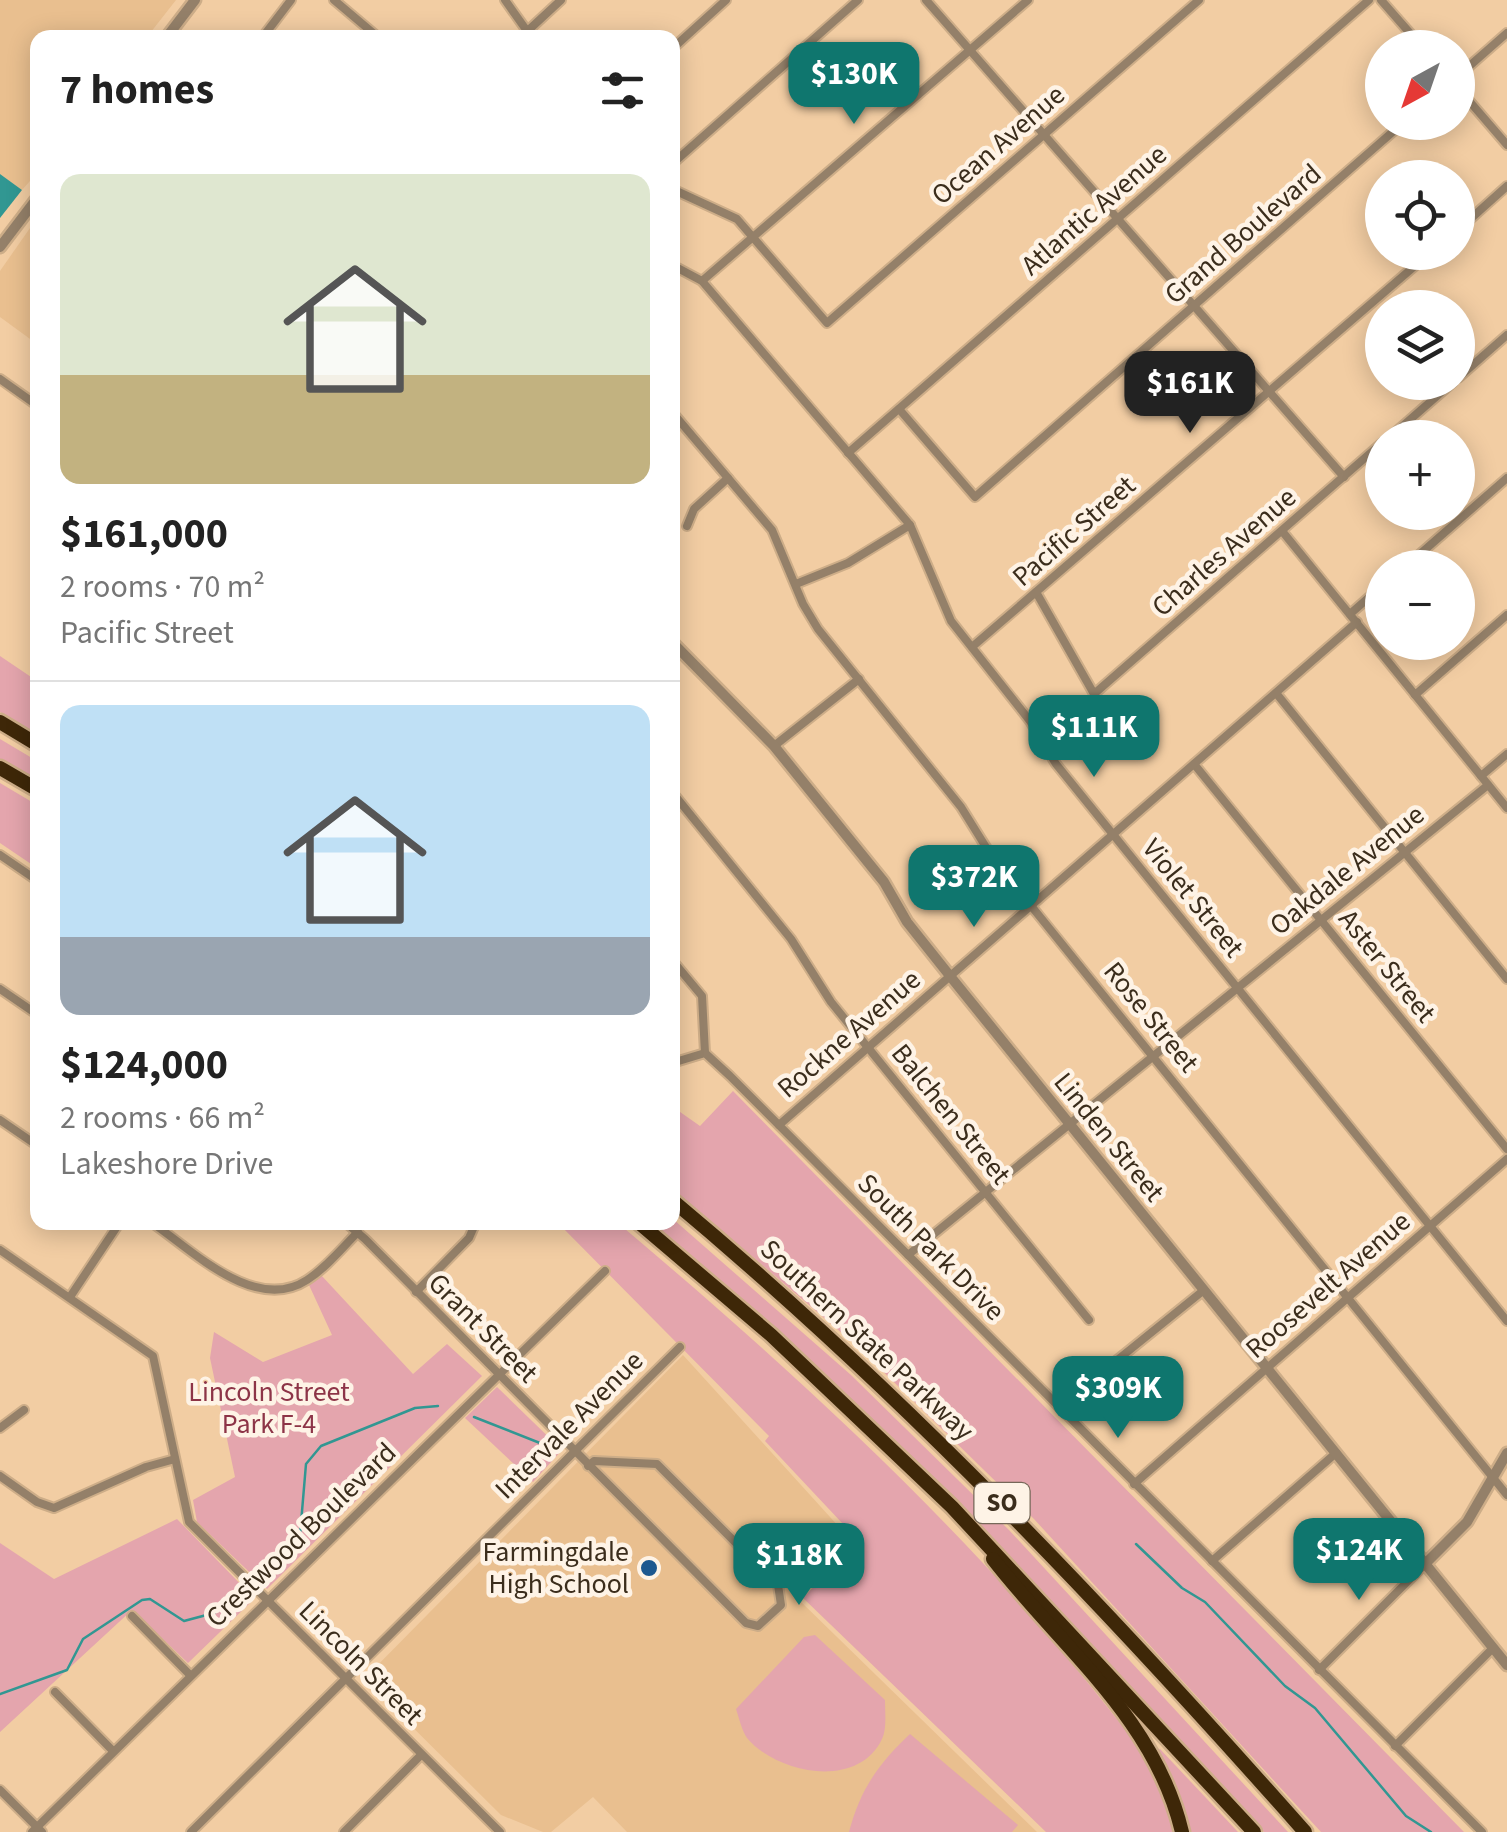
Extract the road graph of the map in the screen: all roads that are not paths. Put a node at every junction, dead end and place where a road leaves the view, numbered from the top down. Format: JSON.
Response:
{"nodes":[{"id":1,"x":194,"y":0,"type":"edge"},
{"id":2,"x":291,"y":0,"type":"edge"},
{"id":3,"x":334,"y":0,"type":"edge"},
{"id":4,"x":505,"y":0,"type":"edge"},
{"id":5,"x":560,"y":0,"type":"edge"},
{"id":6,"x":726,"y":0,"type":"edge"},
{"id":7,"x":858,"y":0,"type":"edge"},
{"id":8,"x":926,"y":0,"type":"edge"},
{"id":9,"x":1028,"y":0,"type":"edge"},
{"id":10,"x":1199,"y":0,"type":"edge"},
{"id":11,"x":1370,"y":0,"type":"edge"},
{"id":12,"x":1381,"y":0,"type":"edge"},
{"id":13,"x":172,"y":30,"type":"edge"},
{"id":14,"x":268,"y":30,"type":"edge"},
{"id":15,"x":370,"y":30,"type":"edge"},
{"id":16,"x":521,"y":30,"type":"edge"},
{"id":17,"x":527,"y":30,"type":"edge"},
{"id":18,"x":1407,"y":30,"type":"edge"},
{"id":19,"x":1507,"y":34,"type":"edge"},
{"id":20,"x":680,"y":43,"type":"edge"},
{"id":21,"x":970,"y":50,"type":"junction"},
{"id":22,"x":1475,"y":61,"type":"edge"},
{"id":23,"x":1475,"y":107,"type":"edge"},
{"id":24,"x":1044,"y":134,"type":"junction"},
{"id":25,"x":1383,"y":140,"type":"edge"},
{"id":26,"x":1507,"y":144,"type":"edge"},
{"id":27,"x":680,"y":157,"type":"edge"},
{"id":28,"x":1507,"y":186,"type":"edge"},
{"id":29,"x":680,"y":193,"type":"edge"},
{"id":30,"x":30,"y":208,"type":"edge"},
{"id":31,"x":1475,"y":215,"type":"edge"},
{"id":32,"x":1118,"y":219,"type":"junction"},
{"id":33,"x":753,"y":238,"type":"junction"},
{"id":34,"x":0,"y":247,"type":"edge"},
{"id":35,"x":680,"y":270,"type":"edge"},
{"id":36,"x":1410,"y":270,"type":"edge"},
{"id":37,"x":702,"y":280,"type":"junction"},
{"id":38,"x":1194,"y":306,"type":"junction"},
{"id":39,"x":1507,"y":335,"type":"edge"},
{"id":40,"x":1475,"y":363,"type":"edge"},
{"id":41,"x":0,"y":378,"type":"edge"},
{"id":42,"x":1270,"y":392,"type":"junction"},
{"id":43,"x":30,"y":400,"type":"edge"},
{"id":44,"x":1432,"y":400,"type":"edge"},
{"id":45,"x":900,"y":409,"type":"junction"},
{"id":46,"x":1409,"y":420,"type":"edge"},
{"id":47,"x":680,"y":421,"type":"edge"},
{"id":48,"x":848,"y":453,"type":"junction"},
{"id":49,"x":1365,"y":458,"type":"edge"},
{"id":50,"x":1344,"y":476,"type":"junction"},
{"id":51,"x":728,"y":478,"type":"junction"},
{"id":52,"x":1507,"y":478,"type":"edge"},
{"id":53,"x":910,"y":525,"type":"junction"},
{"id":54,"x":687,"y":526,"type":"dead end"},
{"id":55,"x":1282,"y":531,"type":"junction"},
{"id":56,"x":1425,"y":550,"type":"edge"},
{"id":57,"x":796,"y":584,"type":"junction"},
{"id":58,"x":1036,"y":592,"type":"junction"},
{"id":59,"x":1365,"y":605,"type":"edge"},
{"id":60,"x":1507,"y":616,"type":"edge"},
{"id":61,"x":1354,"y":618,"type":"junction"},
{"id":62,"x":972,"y":647,"type":"junction"},
{"id":63,"x":680,"y":650,"type":"edge"},
{"id":64,"x":858,"y":679,"type":"junction"},
{"id":65,"x":1276,"y":693,"type":"junction"},
{"id":66,"x":1415,"y":694,"type":"junction"},
{"id":67,"x":0,"y":722,"type":"edge"},
{"id":68,"x":30,"y":740,"type":"edge"},
{"id":69,"x":774,"y":746,"type":"junction"},
{"id":70,"x":1507,"y":754,"type":"edge"},
{"id":71,"x":1194,"y":764,"type":"junction"},
{"id":72,"x":0,"y":768,"type":"edge"},
{"id":73,"x":1482,"y":776,"type":"junction"},
{"id":74,"x":30,"y":785,"type":"edge"},
{"id":75,"x":1488,"y":785,"type":"junction"},
{"id":76,"x":680,"y":803,"type":"edge"},
{"id":77,"x":1507,"y":808,"type":"edge"},
{"id":78,"x":1113,"y":834,"type":"junction"},
{"id":79,"x":1405,"y":853,"type":"junction"},
{"id":80,"x":0,"y":855,"type":"edge"},
{"id":81,"x":30,"y":875,"type":"edge"},
{"id":82,"x":1032,"y":905,"type":"junction"},
{"id":83,"x":1321,"y":920,"type":"junction"},
{"id":84,"x":680,"y":970,"type":"edge"},
{"id":85,"x":950,"y":976,"type":"junction"},
{"id":86,"x":1507,"y":979,"type":"edge"},
{"id":87,"x":1237,"y":988,"type":"junction"},
{"id":88,"x":0,"y":989,"type":"edge"},
{"id":89,"x":30,"y":1009,"type":"edge"},
{"id":90,"x":868,"y":1047,"type":"junction"},
{"id":91,"x":705,"y":1052,"type":"junction"},
{"id":92,"x":1153,"y":1056,"type":"junction"},
{"id":93,"x":680,"y":1060,"type":"edge"},
{"id":94,"x":0,"y":1120,"type":"edge"},
{"id":95,"x":1070,"y":1124,"type":"junction"},
{"id":96,"x":779,"y":1125,"type":"junction"},
{"id":97,"x":30,"y":1141,"type":"edge"},
{"id":98,"x":1507,"y":1150,"type":"edge"},
{"id":99,"x":1507,"y":1160,"type":"edge"},
{"id":100,"x":986,"y":1192,"type":"junction"},
{"id":101,"x":680,"y":1207,"type":"edge"},
{"id":102,"x":1430,"y":1226,"type":"junction"},
{"id":103,"x":115,"y":1230,"type":"edge"},
{"id":104,"x":163,"y":1230,"type":"edge"},
{"id":105,"x":355,"y":1230,"type":"edge"},
{"id":106,"x":473,"y":1230,"type":"edge"},
{"id":107,"x":647,"y":1230,"type":"edge"},
{"id":108,"x":358,"y":1232,"type":"junction"},
{"id":109,"x":0,"y":1250,"type":"edge"},
{"id":110,"x":908,"y":1255,"type":"junction"},
{"id":111,"x":604,"y":1271,"type":"dead end"},
{"id":112,"x":1204,"y":1290,"type":"junction"},
{"id":113,"x":416,"y":1292,"type":"junction"},
{"id":114,"x":70,"y":1297,"type":"junction"},
{"id":115,"x":1348,"y":1297,"type":"junction"},
{"id":116,"x":1089,"y":1320,"type":"dead end"},
{"id":117,"x":1507,"y":1322,"type":"edge"},
{"id":118,"x":680,"y":1347,"type":"dead end"},
{"id":119,"x":1267,"y":1368,"type":"junction"},
{"id":120,"x":498,"y":1374,"type":"junction"},
{"id":121,"x":1058,"y":1408,"type":"junction"},
{"id":122,"x":24,"y":1410,"type":"dead end"},
{"id":123,"x":0,"y":1428,"type":"edge"},
{"id":124,"x":574,"y":1452,"type":"junction"},
{"id":125,"x":1507,"y":1453,"type":"edge"},
{"id":126,"x":1336,"y":1454,"type":"junction"},
{"id":127,"x":176,"y":1459,"type":"junction"},
{"id":128,"x":588,"y":1466,"type":"junction"},
{"id":129,"x":0,"y":1476,"type":"edge"},
{"id":130,"x":1494,"y":1478,"type":"junction"},
{"id":131,"x":1134,"y":1484,"type":"junction"},
{"id":132,"x":1507,"y":1495,"type":"edge"},
{"id":133,"x":952,"y":1507,"type":"junction"},
{"id":134,"x":1212,"y":1561,"type":"junction"},
{"id":135,"x":1425,"y":1564,"type":"junction"},
{"id":136,"x":267,"y":1600,"type":"junction"},
{"id":137,"x":132,"y":1616,"type":"dead end"},
{"id":138,"x":1493,"y":1648,"type":"junction"},
{"id":139,"x":1507,"y":1665,"type":"edge"},
{"id":140,"x":1319,"y":1670,"type":"junction"},
{"id":141,"x":190,"y":1675,"type":"junction"},
{"id":142,"x":346,"y":1678,"type":"junction"},
{"id":143,"x":55,"y":1692,"type":"dead end"},
{"id":144,"x":1395,"y":1746,"type":"junction"},
{"id":145,"x":114,"y":1751,"type":"junction"},
{"id":146,"x":421,"y":1755,"type":"junction"},
{"id":147,"x":0,"y":1790,"type":"edge"},
{"id":148,"x":37,"y":1830,"type":"edge"},
{"id":149,"x":191,"y":1832,"type":"edge"},
{"id":150,"x":344,"y":1832,"type":"edge"},
{"id":151,"x":498,"y":1832,"type":"edge"},
{"id":152,"x":1182,"y":1832,"type":"edge"},
{"id":153,"x":1254,"y":1832,"type":"edge"},
{"id":154,"x":1306,"y":1832,"type":"edge"},
{"id":155,"x":1482,"y":1832,"type":"edge"}],
"edges":[{"from":1,"to":13,"type":"street"},
{"from":2,"to":14,"type":"street"},
{"from":3,"to":15,"type":"street"},
{"from":4,"to":16,"type":"street"},
{"from":5,"to":17,"type":"street"},
{"from":6,"to":20,"type":"street"},
{"from":7,"to":27,"type":"street"},
{"from":8,"to":21,"type":"street"},
{"from":9,"to":21,"type":"street"},
{"from":10,"to":24,"type":"street","name":"Ocean Avenue"},
{"from":11,"to":32,"type":"street","name":"Atlantic Avenue"},
{"from":12,"to":18,"type":"street"},
{"from":19,"to":22,"type":"street"},
{"from":21,"to":24,"type":"street"},
{"from":21,"to":33,"type":"street"},
{"from":23,"to":26,"type":"street"},
{"from":24,"to":32,"type":"street"},
{"from":24,"to":33,"type":"street","name":"Ocean Avenue"},
{"from":25,"to":38,"type":"street","name":"Grand Boulevard"},
{"from":28,"to":31,"type":"street"},
{"from":29,"to":33,"type":"street"},
{"from":30,"to":34,"type":"street"},
{"from":32,"to":38,"type":"street"},
{"from":32,"to":45,"type":"street","name":"Atlantic Avenue"},
{"from":33,"to":37,"type":"street"},
{"from":35,"to":37,"type":"street","name":"Violet Street"},
{"from":36,"to":42,"type":"street","name":"Pacific Street"},
{"from":37,"to":48,"type":"street","name":"Violet Street"},
{"from":38,"to":42,"type":"street"},
{"from":38,"to":45,"type":"street","name":"Grand Boulevard"},
{"from":39,"to":40,"type":"street"},
{"from":41,"to":43,"type":"street"},
{"from":42,"to":50,"type":"street"},
{"from":42,"to":58,"type":"street","name":"Pacific Street"},
{"from":44,"to":46,"type":"street"},
{"from":45,"to":48,"type":"street","name":"Atlantic Avenue"},
{"from":47,"to":51,"type":"street","name":"Rose Street"},
{"from":48,"to":53,"type":"street","name":"Violet Street"},
{"from":49,"to":50,"type":"street","name":"Charles Avenue"},
{"from":50,"to":55,"type":"street","name":"Charles Avenue"},
{"from":51,"to":54,"type":"street"},
{"from":51,"to":57,"type":"street","name":"Rose Street"},
{"from":52,"to":56,"type":"street"},
{"from":53,"to":57,"type":"street"},
{"from":53,"to":62,"type":"street","name":"Violet Street"},
{"from":55,"to":58,"type":"street","name":"Charles Avenue"},
{"from":55,"to":61,"type":"street"},
{"from":57,"to":64,"type":"street","name":"Rose Street"},
{"from":58,"to":62,"type":"street","name":"Pacific Street"},
{"from":59,"to":61,"type":"street","name":"Rockne Avenue"},
{"from":60,"to":66,"type":"street"},
{"from":61,"to":65,"type":"street","name":"Rockne Avenue"},
{"from":61,"to":66,"type":"street"},
{"from":62,"to":78,"type":"street","name":"Violet Street"},
{"from":63,"to":69,"type":"street","name":"Linden Street"},
{"from":64,"to":69,"type":"street"},
{"from":64,"to":82,"type":"street","name":"Rose Street"},
{"from":65,"to":71,"type":"street","name":"Rockne Avenue"},
{"from":65,"to":79,"type":"street"},
{"from":66,"to":73,"type":"street"},
{"from":67,"to":68,"type":"highway"},
{"from":69,"to":85,"type":"street","name":"Linden Street"},
{"from":70,"to":73,"type":"street"},
{"from":71,"to":78,"type":"street","name":"Rockne Avenue"},
{"from":71,"to":83,"type":"street","name":"Aster Street"},
{"from":72,"to":74,"type":"highway"},
{"from":73,"to":75,"type":"street"},
{"from":75,"to":77,"type":"street"},
{"from":75,"to":79,"type":"street","name":"Oakdale Avenue"},
{"from":76,"to":90,"type":"street","name":"Balchen Street"},
{"from":78,"to":82,"type":"street","name":"Rockne Avenue"},
{"from":78,"to":87,"type":"street","name":"Violet Street"},
{"from":79,"to":83,"type":"street","name":"Oakdale Avenue"},
{"from":79,"to":86,"type":"street"},
{"from":80,"to":81,"type":"street"},
{"from":82,"to":85,"type":"street","name":"Rockne Avenue"},
{"from":82,"to":92,"type":"street","name":"Rose Street"},
{"from":83,"to":87,"type":"street","name":"Oakdale Avenue"},
{"from":83,"to":98,"type":"street","name":"Aster Street"},
{"from":84,"to":91,"type":"street"},
{"from":85,"to":90,"type":"street","name":"Rockne Avenue"},
{"from":85,"to":95,"type":"street","name":"Linden Street"},
{"from":87,"to":92,"type":"street","name":"Oakdale Avenue"},
{"from":87,"to":102,"type":"street","name":"Violet Street"},
{"from":88,"to":89,"type":"street"},
{"from":90,"to":96,"type":"street","name":"Rockne Avenue"},
{"from":90,"to":100,"type":"street","name":"Balchen Street"},
{"from":91,"to":93,"type":"street"},
{"from":91,"to":96,"type":"street","name":"South Park Drive"},
{"from":92,"to":95,"type":"street","name":"Oakdale Avenue"},
{"from":92,"to":115,"type":"street","name":"Rose Street"},
{"from":94,"to":97,"type":"street"},
{"from":95,"to":100,"type":"street","name":"Oakdale Avenue"},
{"from":95,"to":112,"type":"street","name":"Linden Street"},
{"from":96,"to":110,"type":"street","name":"South Park Drive"},
{"from":99,"to":102,"type":"street","name":"Roosevelt Avenue"},
{"from":100,"to":110,"type":"street","name":"Oakdale Avenue"},
{"from":100,"to":116,"type":"street","name":"Balchen Street"},
{"from":101,"to":154,"type":"highway","name":"Southern State Parkway","number":"SO"},
{"from":102,"to":115,"type":"street","name":"Roosevelt Avenue"},
{"from":102,"to":117,"type":"street","name":"Violet Street"},
{"from":103,"to":114,"type":"street"},
{"from":104,"to":108,"type":"street"},
{"from":105,"to":108,"type":"street","name":"Grant Street"},
{"from":106,"to":113,"type":"street"},
{"from":107,"to":133,"type":"highway","number":"SO"},
{"from":108,"to":113,"type":"street","name":"Grant Street"},
{"from":109,"to":114,"type":"street","name":"Lincoln Street"},
{"from":110,"to":121,"type":"street","name":"South Park Drive"},
{"from":111,"to":120,"type":"street","name":"Crestwood Boulevard"},
{"from":112,"to":119,"type":"street","name":"Linden Street"},
{"from":112,"to":121,"type":"street"},
{"from":113,"to":120,"type":"street","name":"Grant Street"},
{"from":114,"to":127,"type":"street","name":"Lincoln Street"},
{"from":115,"to":119,"type":"street","name":"Roosevelt Avenue"},
{"from":115,"to":130,"type":"street","name":"Rose Street"},
{"from":118,"to":124,"type":"street","name":"Intervale Avenue"},
{"from":119,"to":126,"type":"street","name":"Linden Street"},
{"from":119,"to":131,"type":"street","name":"Roosevelt Avenue"},
{"from":120,"to":124,"type":"street","name":"Grant Street"},
{"from":120,"to":136,"type":"street","name":"Crestwood Boulevard"},
{"from":121,"to":131,"type":"street","name":"South Park Drive"},
{"from":122,"to":123,"type":"street"},
{"from":124,"to":128,"type":"street","name":"Grant Street"},
{"from":124,"to":142,"type":"street","name":"Intervale Avenue"},
{"from":125,"to":130,"type":"street"},
{"from":126,"to":134,"type":"street"},
{"from":126,"to":135,"type":"street","name":"Linden Street"},
{"from":127,"to":129,"type":"street"},
{"from":127,"to":136,"type":"street","name":"Lincoln Street"},
{"from":128,"to":128,"type":"street","name":"Grant Street"},
{"from":130,"to":132,"type":"street","name":"Rose Street"},
{"from":130,"to":135,"type":"street"},
{"from":131,"to":134,"type":"street","name":"South Park Drive"},
{"from":133,"to":152,"type":"highway"},
{"from":133,"to":153,"type":"highway","number":"SO"},
{"from":134,"to":140,"type":"street","name":"South Park Drive"},
{"from":135,"to":138,"type":"street","name":"Linden Street"},
{"from":135,"to":140,"type":"street"},
{"from":136,"to":141,"type":"street","name":"Crestwood Boulevard"},
{"from":136,"to":142,"type":"street","name":"Lincoln Street"},
{"from":137,"to":141,"type":"street"},
{"from":138,"to":139,"type":"street","name":"Linden Street"},
{"from":138,"to":144,"type":"street"},
{"from":140,"to":144,"type":"street","name":"South Park Drive"},
{"from":141,"to":145,"type":"street","name":"Crestwood Boulevard"},
{"from":142,"to":146,"type":"street","name":"Lincoln Street"},
{"from":142,"to":149,"type":"street","name":"Intervale Avenue"},
{"from":143,"to":145,"type":"street"},
{"from":144,"to":155,"type":"street","name":"South Park Drive"},
{"from":145,"to":148,"type":"street","name":"Crestwood Boulevard"},
{"from":146,"to":150,"type":"street"},
{"from":146,"to":151,"type":"street","name":"Lincoln Street"},
{"from":147,"to":148,"type":"street"}]}
